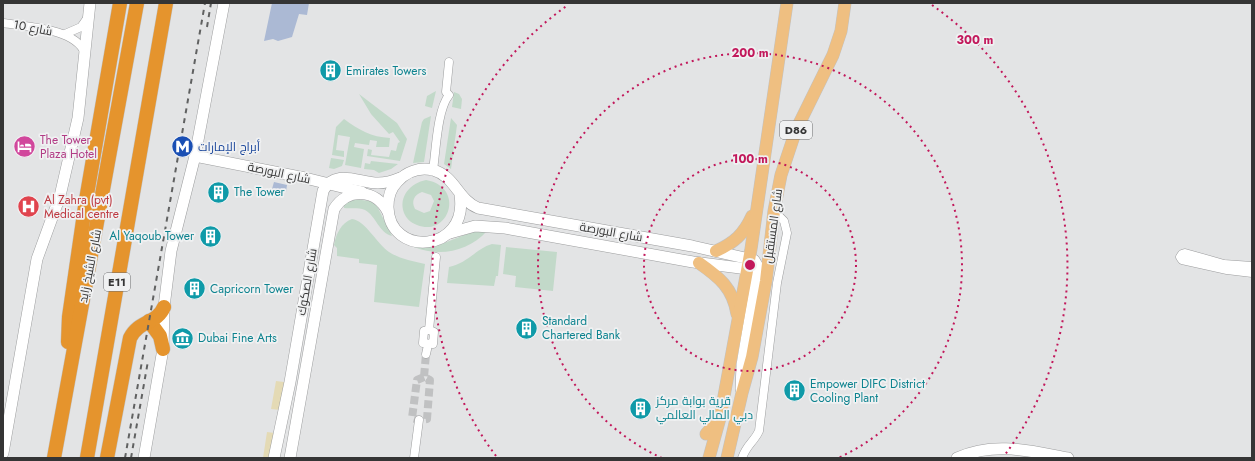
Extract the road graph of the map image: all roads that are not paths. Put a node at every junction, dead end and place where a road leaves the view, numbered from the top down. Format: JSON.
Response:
{"nodes":[{"id":1,"x":90,"y":3,"type":"edge"},
{"id":2,"x":120,"y":3,"type":"edge"},
{"id":3,"x":137,"y":3,"type":"edge"},
{"id":4,"x":166,"y":3,"type":"edge"},
{"id":5,"x":224,"y":3,"type":"edge"},
{"id":6,"x":845,"y":3,"type":"edge"},
{"id":7,"x":786,"y":5,"type":"edge"},
{"id":8,"x":89,"y":16,"type":"junction"},
{"id":9,"x":3,"y":23,"type":"edge"},
{"id":10,"x":64,"y":34,"type":"junction"},
{"id":11,"x":86,"y":56,"type":"junction"},
{"id":12,"x":449,"y":62,"type":"dead end"},
{"id":13,"x":195,"y":156,"type":"junction"},
{"id":14,"x":433,"y":170,"type":"junction"},
{"id":15,"x":402,"y":177,"type":"junction"},
{"id":16,"x":305,"y":178,"type":"junction"},
{"id":17,"x":328,"y":184,"type":"junction"},
{"id":18,"x":363,"y":192,"type":"junction"},
{"id":19,"x":460,"y":196,"type":"junction"},
{"id":20,"x":320,"y":202,"type":"junction"},
{"id":21,"x":756,"y":208,"type":"junction"},
{"id":22,"x":774,"y":211,"type":"junction"},
{"id":23,"x":388,"y":212,"type":"junction"},
{"id":24,"x":449,"y":234,"type":"junction"},
{"id":25,"x":716,"y":251,"type":"junction"},
{"id":26,"x":436,"y":257,"type":"dead end"},
{"id":27,"x":699,"y":263,"type":"junction"},
{"id":28,"x":756,"y":265,"type":"junction"},
{"id":29,"x":1252,"y":266,"type":"edge"},
{"id":30,"x":1252,"y":273,"type":"edge"},
{"id":31,"x":164,"y":307,"type":"junction"},
{"id":32,"x":149,"y":321,"type":"junction"},
{"id":33,"x":738,"y":321,"type":"junction"},
{"id":34,"x":163,"y":349,"type":"junction"},
{"id":35,"x":426,"y":354,"type":"tunnel mouth"},
{"id":36,"x":70,"y":373,"type":"junction"},
{"id":37,"x":720,"y":418,"type":"junction"},
{"id":38,"x":419,"y":420,"type":"dead end"},
{"id":39,"x":706,"y":434,"type":"dead end"},
{"id":40,"x":3,"y":453,"type":"edge"},
{"id":41,"x":54,"y":458,"type":"edge"},
{"id":42,"x":87,"y":458,"type":"edge"},
{"id":43,"x":107,"y":458,"type":"edge"},
{"id":44,"x":144,"y":458,"type":"edge"},
{"id":45,"x":274,"y":458,"type":"edge"},
{"id":46,"x":290,"y":458,"type":"edge"},
{"id":47,"x":414,"y":458,"type":"edge"},
{"id":48,"x":709,"y":458,"type":"edge"},
{"id":49,"x":728,"y":458,"type":"edge"},
{"id":50,"x":742,"y":458,"type":"edge"},
{"id":51,"x":957,"y":458,"type":"edge"},
{"id":52,"x":1068,"y":458,"type":"edge"}],
"edges":[{"from":1,"to":8,"type":"street"},
{"from":2,"to":36,"type":"highway"},
{"from":3,"to":36,"type":"highway","name":"شارع الشيخ زايد","number":"E11"},
{"from":4,"to":42,"type":"highway","number":"E11"},
{"from":5,"to":13,"type":"street"},
{"from":6,"to":22,"type":"main road","name":"شارع المستقبل","number":"D86"},
{"from":7,"to":21,"type":"main road","name":"شارع المستقبل","number":"D86"},
{"from":8,"to":10,"type":"street","name":"شارع 10"},
{"from":8,"to":11,"type":"street"},
{"from":9,"to":10,"type":"street","name":"شارع 10"},
{"from":10,"to":11,"type":"street","name":"شارع 10"},
{"from":11,"to":40,"type":"street"},
{"from":12,"to":14,"type":"street"},
{"from":13,"to":16,"type":"street","name":"شارع البورصة"},
{"from":13,"to":31,"type":"street"},
{"from":14,"to":15,"type":"street"},
{"from":14,"to":19,"type":"street"},
{"from":15,"to":17,"type":"street"},
{"from":15,"to":23,"type":"street"},
{"from":16,"to":17,"type":"street","name":"شارع البورصة"},
{"from":16,"to":20,"type":"street"},
{"from":17,"to":18,"type":"street","name":"شارع البورصة"},
{"from":17,"to":20,"type":"street","name":"شارع الصكوك"},
{"from":18,"to":23,"type":"street"},
{"from":18,"to":46,"type":"street","name":"شارع الصكوك"},
{"from":19,"to":24,"type":"street"},
{"from":19,"to":25,"type":"street","name":"شارع البورصة"},
{"from":20,"to":45,"type":"street","name":"شارع الصكوك"},
{"from":21,"to":25,"type":"main road"},
{"from":21,"to":28,"type":"main road","name":"شارع المستقبل","number":"D86"},
{"from":22,"to":28,"type":"main road","name":"شارع المستقبل","number":"D86"},
{"from":22,"to":50,"type":"street"},
{"from":23,"to":24,"type":"street"},
{"from":24,"to":27,"type":"street","name":"شارع البورصة"},
{"from":25,"to":28,"type":"street","name":"شارع البورصة"},
{"from":26,"to":35,"type":"street"},
{"from":27,"to":28,"type":"street","name":"شارع البورصة"},
{"from":27,"to":33,"type":"main road"},
{"from":28,"to":33,"type":"main road","name":"شارع المستقبل","number":"D86"},
{"from":28,"to":49,"type":"main road","name":"شارع المستقبل","number":"D86"},
{"from":29,"to":30,"type":"street"},
{"from":31,"to":32,"type":"highway"},
{"from":31,"to":34,"type":"street"},
{"from":32,"to":34,"type":"highway"},
{"from":32,"to":43,"type":"highway"},
{"from":33,"to":37,"type":"main road","name":"شارع المستقبل","number":"D86"},
{"from":34,"to":44,"type":"street"},
{"from":36,"to":41,"type":"highway","name":"شارع الشيخ زايد","number":"E11"},
{"from":37,"to":39,"type":"main road"},
{"from":37,"to":48,"type":"main road","name":"شارع المستقبل","number":"D86"},
{"from":38,"to":47,"type":"street"},
{"from":51,"to":52,"type":"street"}]}
